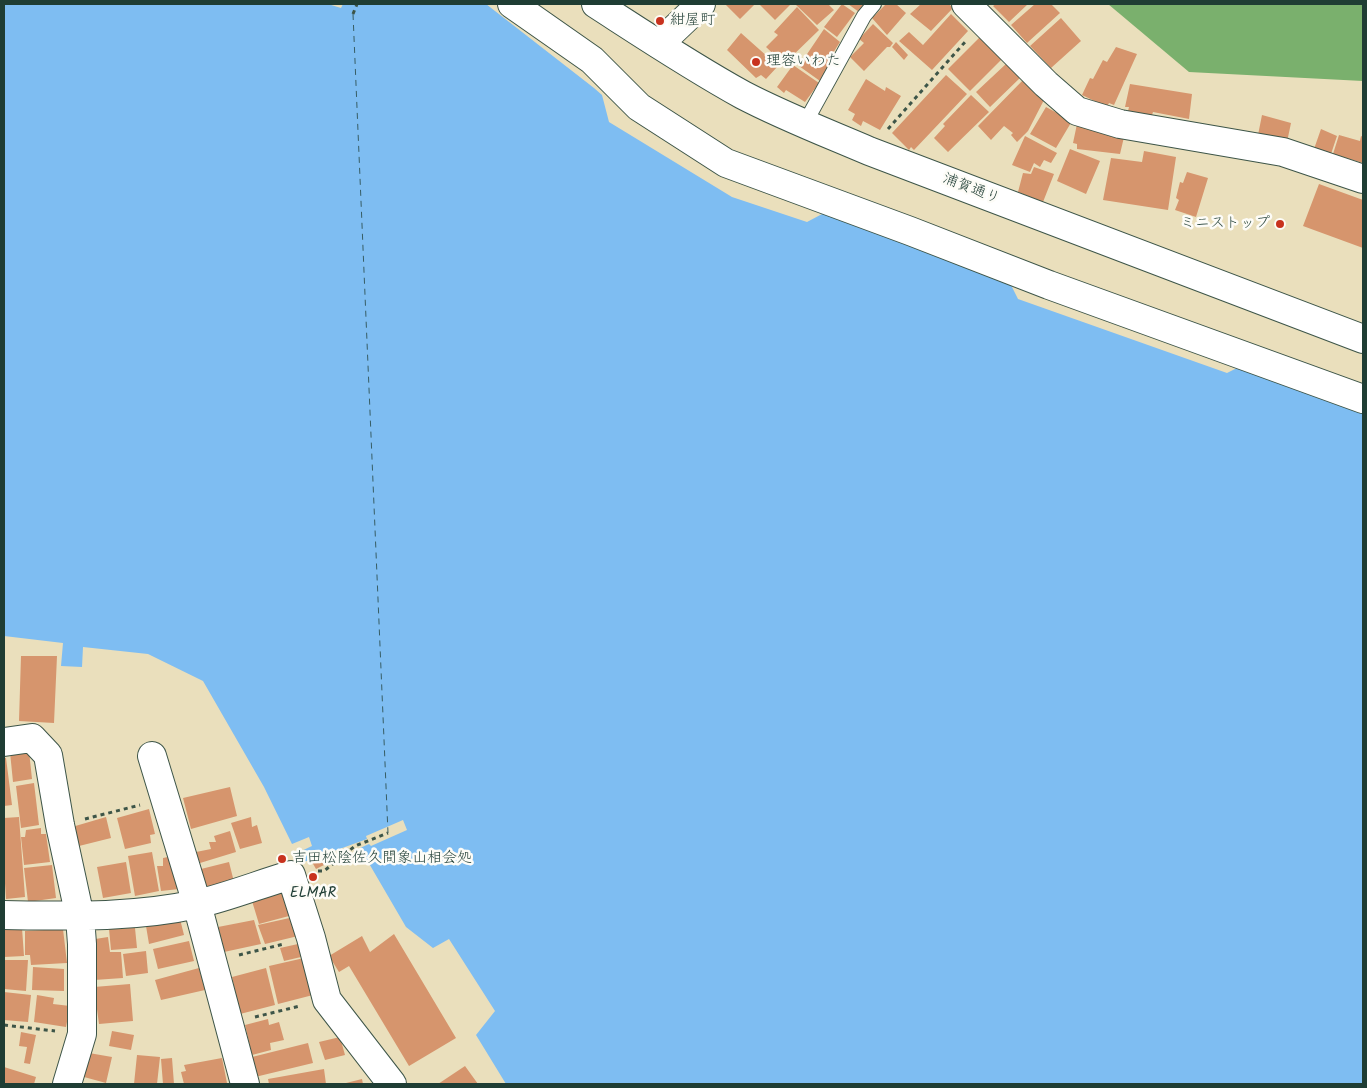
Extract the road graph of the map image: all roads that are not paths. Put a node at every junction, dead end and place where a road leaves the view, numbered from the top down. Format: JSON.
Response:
{"nodes":[{"id":1,"x":512,"y":4,"type":"edge"},
{"id":2,"x":596,"y":4,"type":"edge"},
{"id":3,"x":874,"y":4,"type":"edge"},
{"id":4,"x":693,"y":6,"type":"edge"},
{"id":5,"x":975,"y":12,"type":"edge"},
{"id":6,"x":659,"y":44,"type":"junction"},
{"id":7,"x":804,"y":123,"type":"junction"},
{"id":8,"x":1363,"y":179,"type":"edge"},
{"id":9,"x":1363,"y":339,"type":"edge"},
{"id":10,"x":1363,"y":399,"type":"edge"},
{"id":11,"x":4,"y":742,"type":"edge"},
{"id":12,"x":152,"y":756,"type":"dead end"},
{"id":13,"x":197,"y":904,"type":"junction"},
{"id":14,"x":4,"y":915,"type":"edge"},
{"id":15,"x":80,"y":916,"type":"junction"},
{"id":16,"x":68,"y":1084,"type":"edge"},
{"id":17,"x":245,"y":1084,"type":"edge"},
{"id":18,"x":392,"y":1084,"type":"edge"}],
"edges":[{"from":1,"to":10,"type":"street"},
{"from":2,"to":6,"type":"street","name":"浦賀通り"},
{"from":3,"to":7,"type":"lane"},
{"from":4,"to":6,"type":"street"},
{"from":5,"to":8,"type":"street"},
{"from":6,"to":7,"type":"street","name":"浦賀通り"},
{"from":7,"to":9,"type":"street","name":"浦賀通り"},
{"from":11,"to":15,"type":"street"},
{"from":12,"to":13,"type":"street"},
{"from":13,"to":15,"type":"street"},
{"from":13,"to":17,"type":"street"},
{"from":13,"to":18,"type":"street"},
{"from":14,"to":15,"type":"street"},
{"from":15,"to":16,"type":"street"}]}
